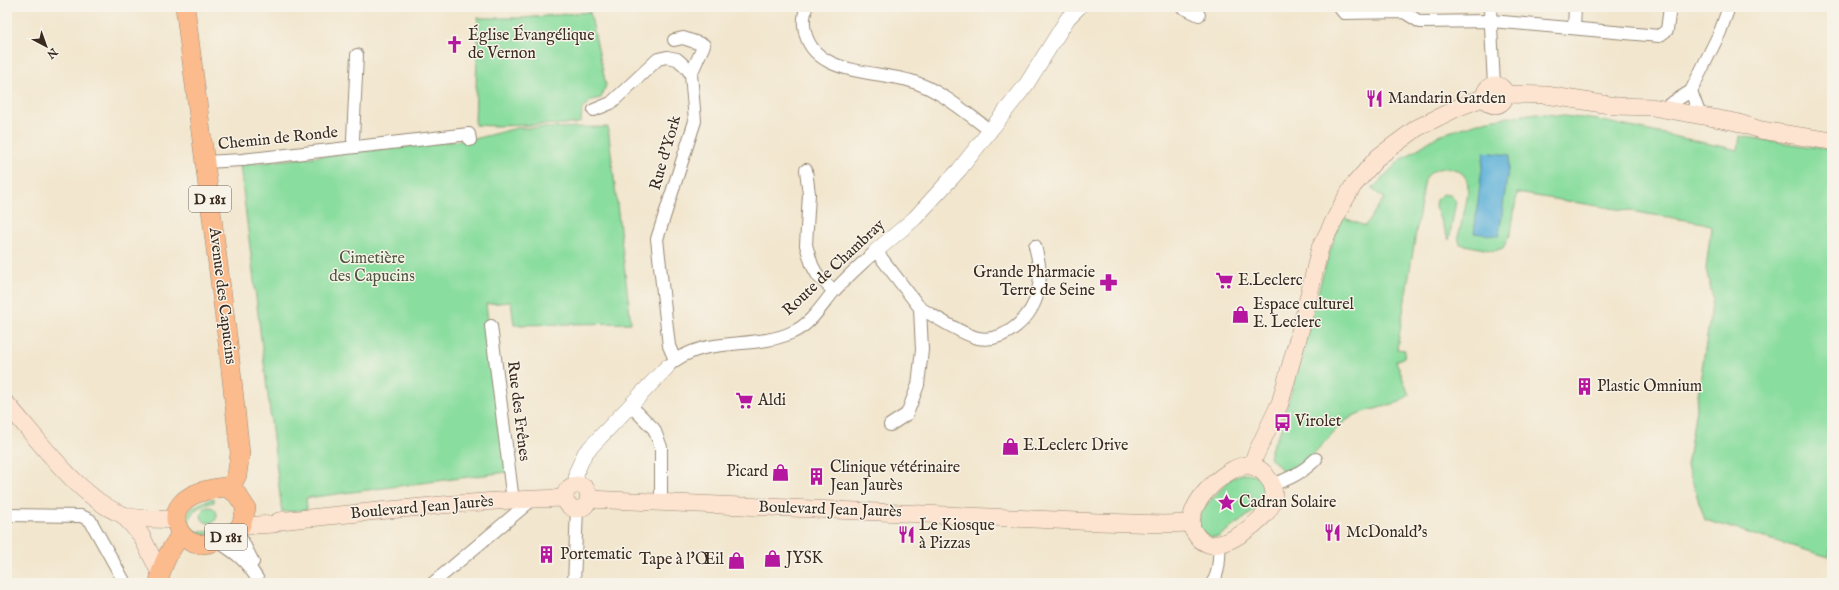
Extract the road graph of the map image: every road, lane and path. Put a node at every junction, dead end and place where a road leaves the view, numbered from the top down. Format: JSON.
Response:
{"nodes":[{"id":1,"x":185,"y":7,"type":"edge"},
{"id":2,"x":806,"y":7,"type":"edge"},
{"id":3,"x":1079,"y":7,"type":"edge"},
{"id":4,"x":1182,"y":7,"type":"edge"},
{"id":5,"x":1339,"y":7,"type":"edge"},
{"id":6,"x":1490,"y":7,"type":"edge"},
{"id":7,"x":1575,"y":7,"type":"edge"},
{"id":8,"x":1670,"y":7,"type":"edge"},
{"id":9,"x":1728,"y":7,"type":"edge"},
{"id":10,"x":1199,"y":15,"type":"dead end"},
{"id":11,"x":1491,"y":21,"type":"junction"},
{"id":12,"x":1574,"y":28,"type":"junction"},
{"id":13,"x":674,"y":40,"type":"dead end"},
{"id":14,"x":357,"y":55,"type":"dead end"},
{"id":15,"x":691,"y":74,"type":"junction"},
{"id":16,"x":1691,"y":91,"type":"junction"},
{"id":17,"x":1495,"y":92,"type":"junction"},
{"id":18,"x":1616,"y":106,"type":"junction"},
{"id":19,"x":1662,"y":109,"type":"junction"},
{"id":20,"x":594,"y":110,"type":"dead end"},
{"id":21,"x":1703,"y":116,"type":"junction"},
{"id":22,"x":1761,"y":130,"type":"junction"},
{"id":23,"x":991,"y":131,"type":"junction"},
{"id":24,"x":470,"y":140,"type":"dead end"},
{"id":25,"x":1832,"y":141,"type":"edge"},
{"id":26,"x":355,"y":147,"type":"junction"},
{"id":27,"x":205,"y":162,"type":"junction"},
{"id":28,"x":806,"y":170,"type":"dead end"},
{"id":29,"x":1035,"y":246,"type":"dead end"},
{"id":30,"x":876,"y":252,"type":"junction"},
{"id":31,"x":834,"y":291,"type":"junction"},
{"id":32,"x":920,"y":308,"type":"junction"},
{"id":33,"x":491,"y":326,"type":"dead end"},
{"id":34,"x":671,"y":363,"type":"junction"},
{"id":35,"x":7,"y":404,"type":"edge"},
{"id":36,"x":630,"y":404,"type":"junction"},
{"id":37,"x":890,"y":426,"type":"dead end"},
{"id":38,"x":1316,"y":459,"type":"dead end"},
{"id":39,"x":1252,"y":466,"type":"junction"},
{"id":40,"x":1272,"y":484,"type":"junction"},
{"id":41,"x":577,"y":486,"type":"joint"},
{"id":42,"x":230,"y":489,"type":"junction"},
{"id":43,"x":533,"y":499,"type":"junction"},
{"id":44,"x":513,"y":501,"type":"junction"},
{"id":45,"x":577,"y":502,"type":"junction"},
{"id":46,"x":661,"y":503,"type":"junction"},
{"id":47,"x":7,"y":514,"type":"edge"},
{"id":48,"x":124,"y":516,"type":"junction"},
{"id":49,"x":241,"y":521,"type":"junction"},
{"id":50,"x":1191,"y":523,"type":"junction"},
{"id":51,"x":178,"y":527,"type":"junction"},
{"id":52,"x":208,"y":542,"type":"junction"},
{"id":53,"x":1219,"y":544,"type":"junction"},
{"id":54,"x":162,"y":580,"type":"edge"},
{"id":55,"x":258,"y":582,"type":"edge"},
{"id":56,"x":125,"y":583,"type":"edge"},
{"id":57,"x":433,"y":583,"type":"edge"},
{"id":58,"x":574,"y":583,"type":"edge"},
{"id":59,"x":1212,"y":583,"type":"edge"}],
"edges":[{"from":1,"to":27,"type":"main road","name":"Avenue des Capucins","number":"D 181"},
{"from":2,"to":23,"type":"street"},
{"from":3,"to":23,"type":"street","name":"Route de Chambray"},
{"from":4,"to":10,"type":"street"},
{"from":5,"to":11,"type":"street"},
{"from":6,"to":11,"type":"street"},
{"from":7,"to":12,"type":"street"},
{"from":8,"to":12,"type":"street"},
{"from":9,"to":16,"type":"street"},
{"from":11,"to":12,"type":"street"},
{"from":11,"to":17,"type":"street"},
{"from":13,"to":15,"type":"street"},
{"from":14,"to":26,"type":"street","name":"Chemin de Ronde"},
{"from":15,"to":20,"type":"street"},
{"from":15,"to":34,"type":"street","name":"Rue d'York"},
{"from":16,"to":19,"type":"street"},
{"from":16,"to":21,"type":"street"},
{"from":17,"to":18,"type":"main road"},
{"from":17,"to":39,"type":"main road"},
{"from":18,"to":19,"type":"main road"},
{"from":18,"to":22,"type":"main road"},
{"from":19,"to":21,"type":"main road"},
{"from":21,"to":22,"type":"main road"},
{"from":22,"to":25,"type":"main road"},
{"from":23,"to":30,"type":"street","name":"Route de Chambray"},
{"from":24,"to":26,"type":"street","name":"Chemin de Ronde"},
{"from":26,"to":27,"type":"street","name":"Chemin de Ronde"},
{"from":27,"to":42,"type":"main road","name":"Avenue des Capucins","number":"D 181"},
{"from":28,"to":31,"type":"street"},
{"from":29,"to":32,"type":"street"},
{"from":30,"to":31,"type":"street","name":"Route de Chambray"},
{"from":30,"to":32,"type":"street"},
{"from":31,"to":34,"type":"street","name":"Route de Chambray"},
{"from":32,"to":37,"type":"street"},
{"from":33,"to":44,"type":"street","name":"Rue des Frênes"},
{"from":34,"to":36,"type":"street","name":"Route de Chambray"},
{"from":35,"to":48,"type":"main road"},
{"from":36,"to":41,"type":"street","name":"Route de Chambray"},
{"from":36,"to":46,"type":"street"},
{"from":38,"to":40,"type":"street"},
{"from":39,"to":40,"type":"main road"},
{"from":39,"to":50,"type":"main road"},
{"from":40,"to":53,"type":"main road"},
{"from":41,"to":45,"type":"main road"},
{"from":42,"to":49,"type":"main road","number":"D 181"},
{"from":42,"to":51,"type":"main road","number":"D 181"},
{"from":43,"to":44,"type":"main road","name":"Boulevard Jean Jaurès"},
{"from":43,"to":45,"type":"main road","name":"Boulevard Jean Jaurès"},
{"from":43,"to":57,"type":"street"},
{"from":44,"to":49,"type":"main road","name":"Boulevard Jean Jaurès"},
{"from":45,"to":46,"type":"main road","name":"Boulevard Jean Jaurès"},
{"from":45,"to":58,"type":"street"},
{"from":46,"to":50,"type":"main road","name":"Boulevard Jean Jaurès"},
{"from":47,"to":56,"type":"street"},
{"from":48,"to":51,"type":"main road"},
{"from":48,"to":54,"type":"main road"},
{"from":49,"to":52,"type":"main road","number":"D 181"},
{"from":49,"to":55,"type":"street"},
{"from":50,"to":53,"type":"main road"},
{"from":51,"to":52,"type":"main road","number":"D 181"},
{"from":51,"to":54,"type":"main road","number":"D 181"},
{"from":52,"to":54,"type":"main road","number":"D 181"},
{"from":52,"to":55,"type":"street"},
{"from":53,"to":59,"type":"street"}]}
